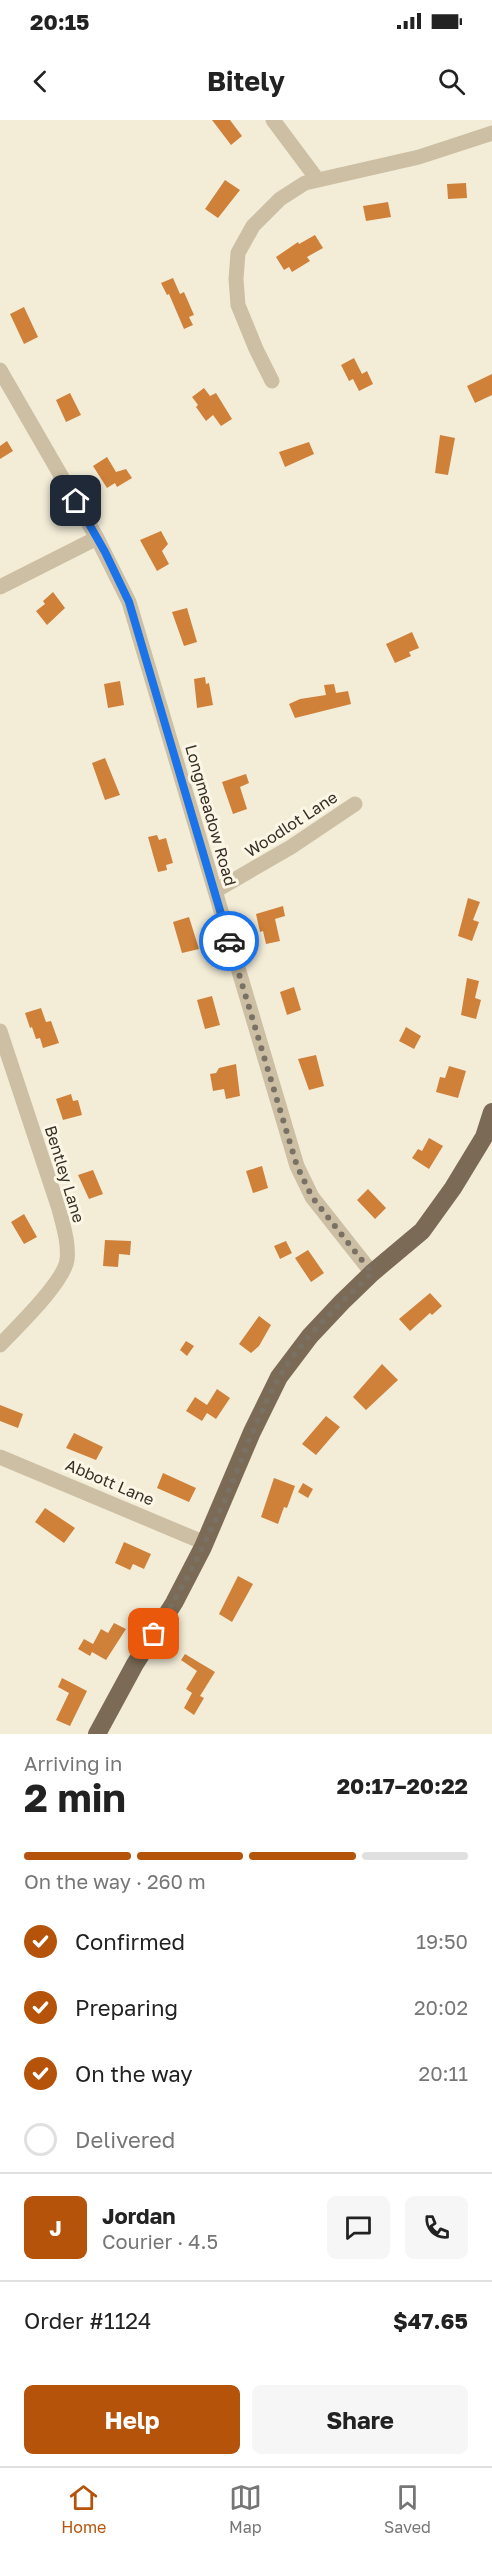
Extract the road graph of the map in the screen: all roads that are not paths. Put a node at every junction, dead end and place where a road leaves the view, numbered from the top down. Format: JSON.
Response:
{"nodes":[{"id":1,"x":273,"y":120,"type":"edge"},
{"id":2,"x":492,"y":133,"type":"edge"},
{"id":3,"x":317,"y":179,"type":"junction"},
{"id":4,"x":0,"y":370,"type":"edge"},
{"id":5,"x":272,"y":381,"type":"dead end"},
{"id":6,"x":97,"y":538,"type":"junction"},
{"id":7,"x":0,"y":587,"type":"edge"},
{"id":8,"x":355,"y":804,"type":"dead end"},
{"id":9,"x":215,"y":891,"type":"junction"},
{"id":10,"x":0,"y":1031,"type":"edge"},
{"id":11,"x":492,"y":1112,"type":"edge"},
{"id":12,"x":488,"y":1138,"type":"edge"},
{"id":13,"x":372,"y":1273,"type":"junction"},
{"id":14,"x":0,"y":1345,"type":"edge"},
{"id":15,"x":0,"y":1457,"type":"edge"},
{"id":16,"x":205,"y":1543,"type":"junction"},
{"id":17,"x":97,"y":1734,"type":"edge"}],
"edges":[{"from":1,"to":3,"type":"street"},
{"from":2,"to":3,"type":"street"},
{"from":3,"to":5,"type":"street"},
{"from":4,"to":6,"type":"street","name":"Longmeadow Road"},
{"from":6,"to":7,"type":"street"},
{"from":6,"to":9,"type":"street","name":"Longmeadow Road"},
{"from":8,"to":9,"type":"street","name":"Woodlot Lane"},
{"from":9,"to":13,"type":"street","name":"Longmeadow Road"},
{"from":10,"to":14,"type":"street","name":"Bentley Lane"},
{"from":11,"to":12,"type":"main road"},
{"from":12,"to":13,"type":"main road"},
{"from":13,"to":16,"type":"main road"},
{"from":15,"to":16,"type":"street","name":"Abbott Lane"},
{"from":16,"to":17,"type":"main road"}]}
